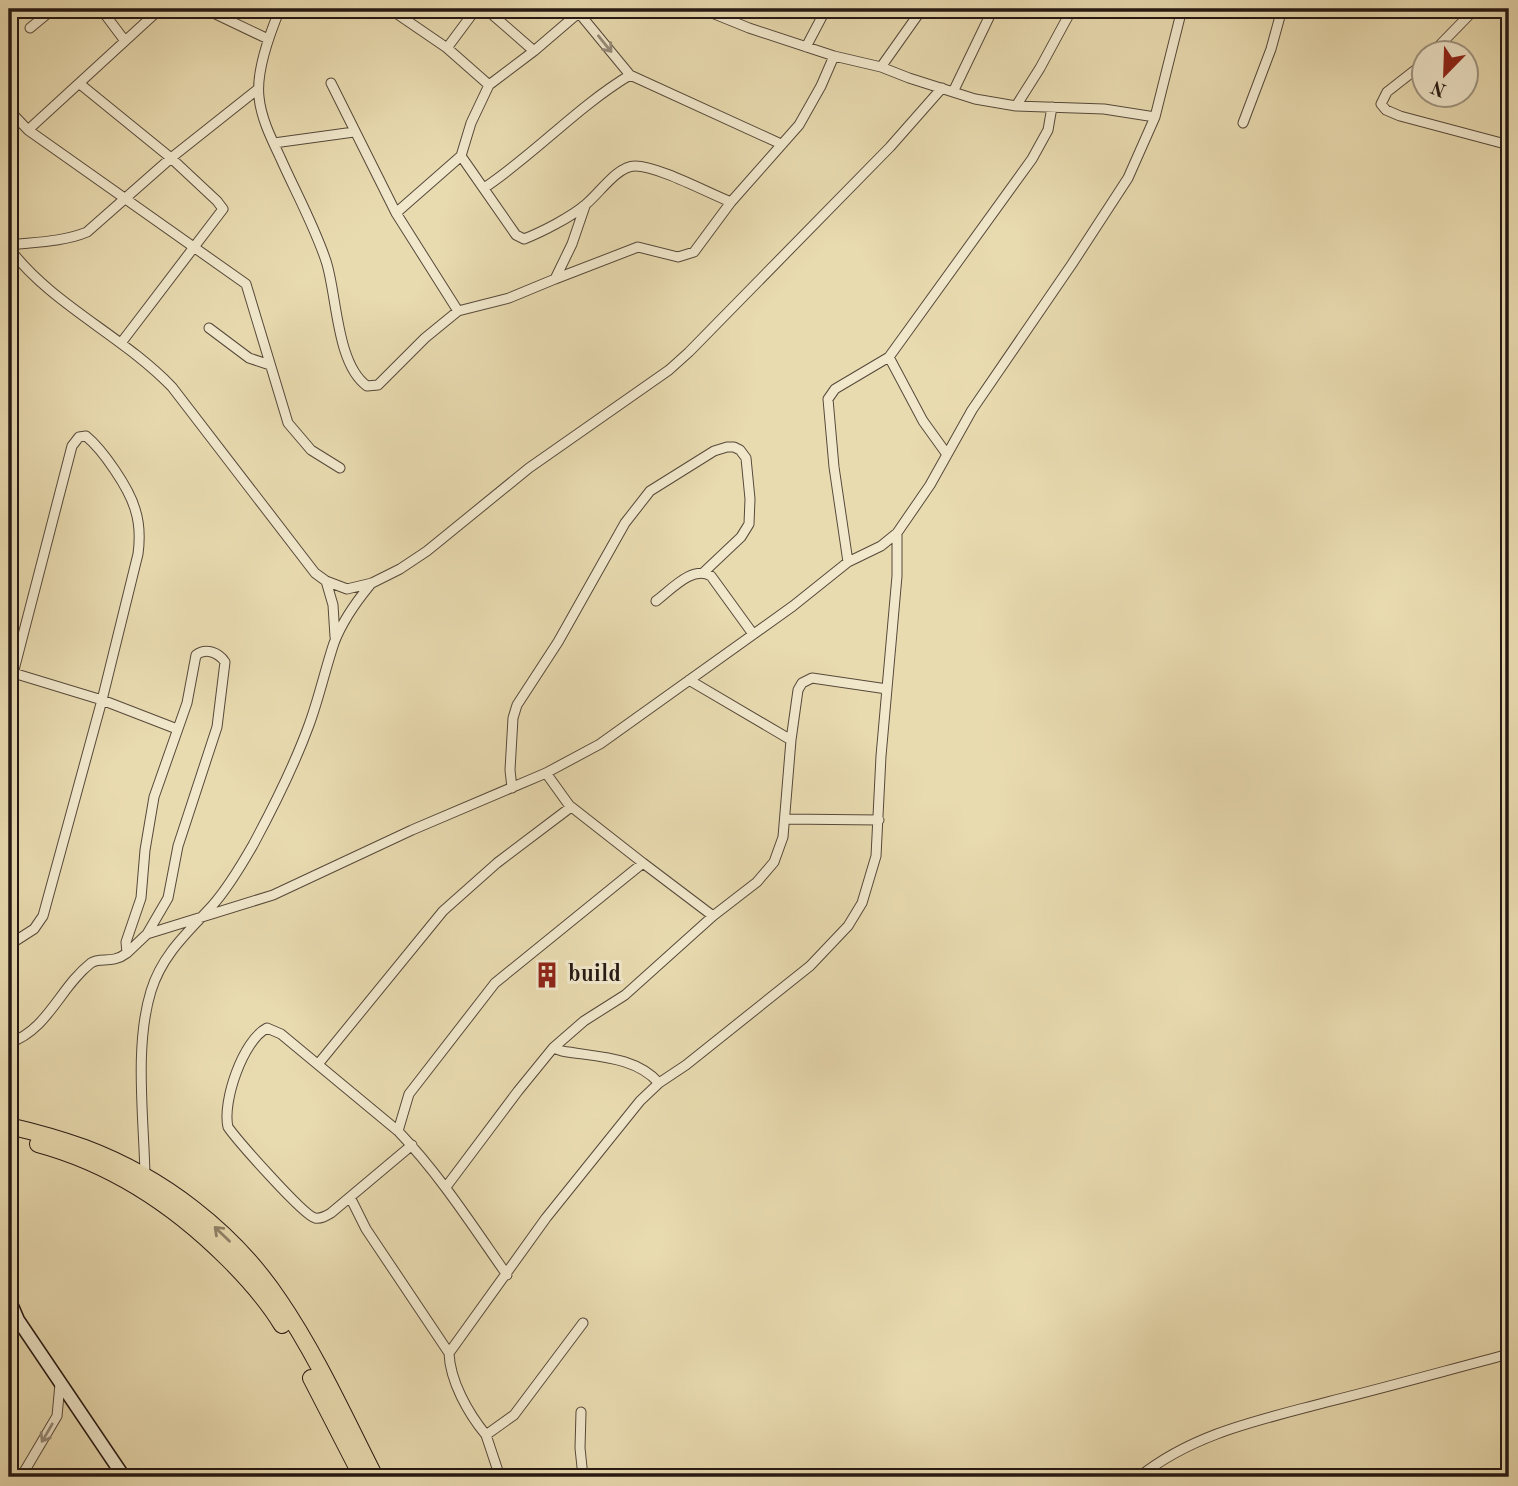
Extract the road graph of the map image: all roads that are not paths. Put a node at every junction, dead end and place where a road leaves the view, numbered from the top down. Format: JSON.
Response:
{"nodes":[{"id":1,"x":53,"y":9,"type":"edge"},
{"id":2,"x":101,"y":9,"type":"edge"},
{"id":3,"x":160,"y":9,"type":"edge"},
{"id":4,"x":205,"y":9,"type":"edge"},
{"id":5,"x":280,"y":9,"type":"edge"},
{"id":6,"x":390,"y":9,"type":"edge"},
{"id":7,"x":476,"y":9,"type":"edge"},
{"id":8,"x":486,"y":9,"type":"edge"},
{"id":9,"x":702,"y":9,"type":"edge"},
{"id":10,"x":826,"y":9,"type":"edge"},
{"id":11,"x":922,"y":9,"type":"edge"},
{"id":12,"x":993,"y":9,"type":"edge"},
{"id":13,"x":1072,"y":9,"type":"edge"},
{"id":14,"x":1182,"y":9,"type":"edge"},
{"id":15,"x":1282,"y":9,"type":"edge"},
{"id":16,"x":1475,"y":9,"type":"edge"},
{"id":17,"x":581,"y":11,"type":"edge"},
{"id":18,"x":30,"y":28,"type":"dead end"},
{"id":19,"x":268,"y":38,"type":"junction"},
{"id":20,"x":1447,"y":38,"type":"edge"},
{"id":21,"x":125,"y":41,"type":"junction"},
{"id":22,"x":806,"y":47,"type":"junction"},
{"id":23,"x":447,"y":48,"type":"junction"},
{"id":24,"x":534,"y":51,"type":"junction"},
{"id":25,"x":834,"y":57,"type":"junction"},
{"id":26,"x":881,"y":67,"type":"junction"},
{"id":27,"x":1410,"y":74,"type":"edge"},
{"id":28,"x":630,"y":75,"type":"junction"},
{"id":29,"x":331,"y":83,"type":"dead end"},
{"id":30,"x":80,"y":84,"type":"junction"},
{"id":31,"x":489,"y":85,"type":"junction"},
{"id":32,"x":942,"y":88,"type":"junction"},
{"id":33,"x":258,"y":89,"type":"junction"},
{"id":34,"x":953,"y":92,"type":"junction"},
{"id":35,"x":1016,"y":106,"type":"junction"},
{"id":36,"x":1052,"y":107,"type":"junction"},
{"id":37,"x":9,"y":110,"type":"edge"},
{"id":38,"x":1155,"y":117,"type":"junction"},
{"id":39,"x":1243,"y":122,"type":"dead end"},
{"id":40,"x":28,"y":130,"type":"junction"},
{"id":41,"x":355,"y":132,"type":"junction"},
{"id":42,"x":274,"y":143,"type":"junction"},
{"id":43,"x":781,"y":144,"type":"junction"},
{"id":44,"x":1509,"y":145,"type":"edge"},
{"id":45,"x":461,"y":156,"type":"junction"},
{"id":46,"x":171,"y":158,"type":"junction"},
{"id":47,"x":484,"y":188,"type":"junction"},
{"id":48,"x":127,"y":199,"type":"junction"},
{"id":49,"x":731,"y":202,"type":"junction"},
{"id":50,"x":585,"y":206,"type":"junction"},
{"id":51,"x":396,"y":213,"type":"junction"},
{"id":52,"x":9,"y":246,"type":"edge"},
{"id":53,"x":195,"y":247,"type":"junction"},
{"id":54,"x":555,"y":279,"type":"junction"},
{"id":55,"x":458,"y":311,"type":"junction"},
{"id":56,"x":209,"y":328,"type":"dead end"},
{"id":57,"x":121,"y":344,"type":"junction"},
{"id":58,"x":889,"y":357,"type":"junction"},
{"id":59,"x":270,"y":365,"type":"junction"},
{"id":60,"x":946,"y":453,"type":"junction"},
{"id":61,"x":340,"y":468,"type":"dead end"},
{"id":62,"x":897,"y":533,"type":"junction"},
{"id":63,"x":848,"y":562,"type":"junction"},
{"id":64,"x":704,"y":572,"type":"junction"},
{"id":65,"x":326,"y":581,"type":"junction"},
{"id":66,"x":372,"y":583,"type":"junction"},
{"id":67,"x":656,"y":601,"type":"dead end"},
{"id":68,"x":753,"y":634,"type":"junction"},
{"id":69,"x":334,"y":643,"type":"junction"},
{"id":70,"x":11,"y":672,"type":"edge"},
{"id":71,"x":689,"y":680,"type":"junction"},
{"id":72,"x":9,"y":689,"type":"edge"},
{"id":73,"x":887,"y":689,"type":"junction"},
{"id":74,"x":102,"y":701,"type":"junction"},
{"id":75,"x":177,"y":729,"type":"junction"},
{"id":76,"x":791,"y":740,"type":"junction"},
{"id":77,"x":546,"y":773,"type":"junction"},
{"id":78,"x":512,"y":788,"type":"junction"},
{"id":79,"x":571,"y":807,"type":"junction"},
{"id":80,"x":785,"y":819,"type":"junction"},
{"id":81,"x":879,"y":820,"type":"junction"},
{"id":82,"x":643,"y":863,"type":"junction"},
{"id":83,"x":713,"y":916,"type":"junction"},
{"id":84,"x":197,"y":920,"type":"junction"},
{"id":85,"x":147,"y":934,"type":"junction"},
{"id":86,"x":9,"y":945,"type":"edge"},
{"id":87,"x":127,"y":953,"type":"junction"},
{"id":88,"x":9,"y":1043,"type":"edge"},
{"id":89,"x":553,"y":1048,"type":"junction"},
{"id":90,"x":319,"y":1063,"type":"junction"},
{"id":91,"x":659,"y":1083,"type":"junction"},
{"id":92,"x":9,"y":1126,"type":"edge"},
{"id":93,"x":398,"y":1131,"type":"junction"},
{"id":94,"x":9,"y":1136,"type":"edge"},
{"id":95,"x":412,"y":1145,"type":"junction"},
{"id":96,"x":145,"y":1176,"type":"junction"},
{"id":97,"x":446,"y":1187,"type":"junction"},
{"id":98,"x":350,"y":1197,"type":"junction"},
{"id":99,"x":507,"y":1275,"type":"junction"},
{"id":100,"x":9,"y":1299,"type":"edge"},
{"id":101,"x":11,"y":1311,"type":"edge"},
{"id":102,"x":583,"y":1323,"type":"dead end"},
{"id":103,"x":449,"y":1353,"type":"junction"},
{"id":104,"x":1509,"y":1354,"type":"edge"},
{"id":105,"x":60,"y":1384,"type":"junction"},
{"id":106,"x":581,"y":1412,"type":"dead end"},
{"id":107,"x":486,"y":1434,"type":"junction"},
{"id":108,"x":21,"y":1477,"type":"edge"},
{"id":109,"x":124,"y":1477,"type":"edge"},
{"id":110,"x":362,"y":1477,"type":"edge"},
{"id":111,"x":375,"y":1477,"type":"edge"},
{"id":112,"x":500,"y":1477,"type":"edge"},
{"id":113,"x":583,"y":1477,"type":"edge"},
{"id":114,"x":1139,"y":1477,"type":"edge"}],
"edges":[{"from":1,"to":18,"type":"street"},
{"from":2,"to":21,"type":"street"},
{"from":3,"to":21,"type":"street"},
{"from":4,"to":19,"type":"street"},
{"from":5,"to":19,"type":"street"},
{"from":6,"to":23,"type":"street"},
{"from":7,"to":23,"type":"street"},
{"from":8,"to":24,"type":"street"},
{"from":9,"to":22,"type":"street"},
{"from":10,"to":22,"type":"street"},
{"from":11,"to":26,"type":"street"},
{"from":12,"to":34,"type":"street"},
{"from":13,"to":35,"type":"street"},
{"from":14,"to":38,"type":"street"},
{"from":15,"to":39,"type":"street"},
{"from":16,"to":20,"type":"street"},
{"from":17,"to":24,"type":"street"},
{"from":17,"to":28,"type":"street","one_way":true},
{"from":19,"to":33,"type":"street"},
{"from":21,"to":30,"type":"street"},
{"from":22,"to":25,"type":"street"},
{"from":23,"to":31,"type":"street"},
{"from":24,"to":31,"type":"street"},
{"from":25,"to":26,"type":"street"},
{"from":25,"to":43,"type":"street"},
{"from":26,"to":32,"type":"street"},
{"from":27,"to":44,"type":"street"},
{"from":28,"to":43,"type":"street"},
{"from":28,"to":47,"type":"street"},
{"from":29,"to":41,"type":"street"},
{"from":30,"to":40,"type":"street"},
{"from":30,"to":46,"type":"street"},
{"from":31,"to":45,"type":"street"},
{"from":32,"to":34,"type":"street"},
{"from":32,"to":66,"type":"street"},
{"from":33,"to":42,"type":"street"},
{"from":33,"to":46,"type":"street"},
{"from":34,"to":35,"type":"street"},
{"from":35,"to":36,"type":"street"},
{"from":36,"to":38,"type":"street"},
{"from":36,"to":58,"type":"street"},
{"from":37,"to":40,"type":"street"},
{"from":38,"to":60,"type":"street"},
{"from":40,"to":48,"type":"street"},
{"from":41,"to":42,"type":"street"},
{"from":41,"to":51,"type":"street"},
{"from":42,"to":55,"type":"street"},
{"from":43,"to":49,"type":"street"},
{"from":45,"to":47,"type":"street"},
{"from":45,"to":51,"type":"street"},
{"from":46,"to":48,"type":"street"},
{"from":46,"to":53,"type":"street"},
{"from":47,"to":50,"type":"street"},
{"from":48,"to":52,"type":"street"},
{"from":48,"to":53,"type":"street"},
{"from":49,"to":50,"type":"street"},
{"from":49,"to":54,"type":"street"},
{"from":50,"to":54,"type":"street"},
{"from":51,"to":55,"type":"street"},
{"from":52,"to":57,"type":"street"},
{"from":53,"to":57,"type":"street"},
{"from":53,"to":59,"type":"street"},
{"from":54,"to":55,"type":"street"},
{"from":56,"to":59,"type":"street"},
{"from":57,"to":65,"type":"street"},
{"from":58,"to":60,"type":"street"},
{"from":58,"to":63,"type":"street"},
{"from":59,"to":61,"type":"street"},
{"from":60,"to":62,"type":"street"},
{"from":62,"to":63,"type":"street"},
{"from":62,"to":73,"type":"street"},
{"from":63,"to":68,"type":"street"},
{"from":64,"to":67,"type":"street"},
{"from":64,"to":68,"type":"street"},
{"from":64,"to":78,"type":"street"},
{"from":65,"to":66,"type":"street"},
{"from":65,"to":69,"type":"street"},
{"from":66,"to":69,"type":"street"},
{"from":68,"to":71,"type":"street"},
{"from":69,"to":84,"type":"street"},
{"from":70,"to":72,"type":"street"},
{"from":70,"to":74,"type":"street"},
{"from":70,"to":74,"type":"street"},
{"from":71,"to":76,"type":"street"},
{"from":71,"to":77,"type":"street"},
{"from":73,"to":76,"type":"street"},
{"from":73,"to":81,"type":"street"},
{"from":74,"to":75,"type":"street"},
{"from":74,"to":86,"type":"street"},
{"from":75,"to":85,"type":"street"},
{"from":75,"to":87,"type":"street"},
{"from":76,"to":80,"type":"street"},
{"from":77,"to":78,"type":"street"},
{"from":77,"to":79,"type":"street"},
{"from":78,"to":84,"type":"street"},
{"from":79,"to":82,"type":"street"},
{"from":79,"to":90,"type":"street"},
{"from":80,"to":81,"type":"street"},
{"from":80,"to":83,"type":"street"},
{"from":81,"to":91,"type":"street"},
{"from":82,"to":83,"type":"street"},
{"from":82,"to":93,"type":"street"},
{"from":83,"to":89,"type":"street"},
{"from":84,"to":85,"type":"street"},
{"from":84,"to":96,"type":"street"},
{"from":85,"to":87,"type":"street"},
{"from":87,"to":88,"type":"street"},
{"from":89,"to":91,"type":"street"},
{"from":89,"to":97,"type":"street"},
{"from":90,"to":93,"type":"street"},
{"from":90,"to":98,"type":"street"},
{"from":91,"to":99,"type":"street"},
{"from":92,"to":96,"type":"highway"},
{"from":93,"to":95,"type":"street"},
{"from":94,"to":110,"type":"highway"},
{"from":95,"to":97,"type":"street"},
{"from":95,"to":98,"type":"street"},
{"from":111,"to":96,"type":"highway","one_way":true},
{"from":97,"to":99,"type":"street"},
{"from":98,"to":103,"type":"street"},
{"from":99,"to":103,"type":"street"},
{"from":100,"to":101,"type":"street"},
{"from":101,"to":105,"type":"street"},
{"from":102,"to":107,"type":"street"},
{"from":103,"to":107,"type":"street"},
{"from":104,"to":114,"type":"street"},
{"from":105,"to":108,"type":"street","one_way":true},
{"from":105,"to":109,"type":"street"},
{"from":106,"to":113,"type":"street"},
{"from":107,"to":112,"type":"street"}]}
